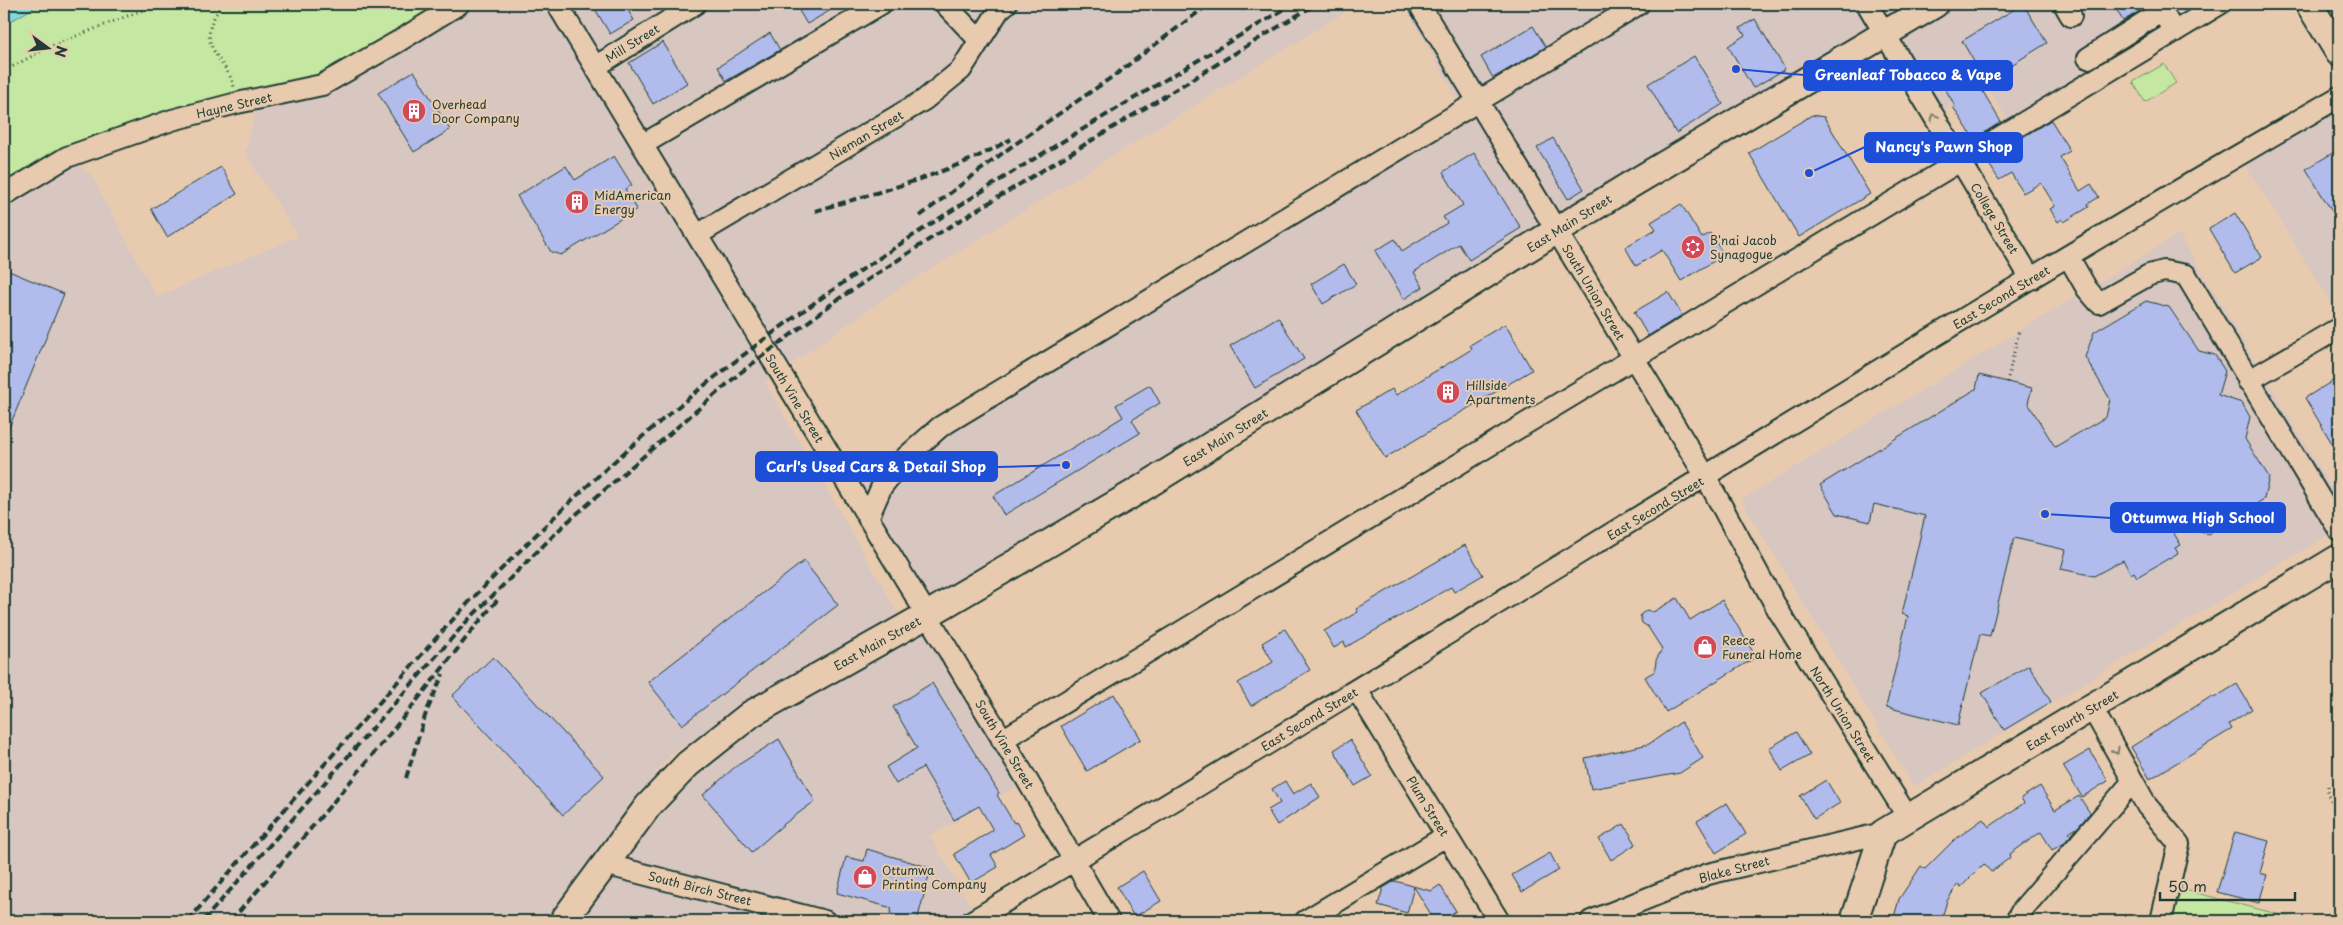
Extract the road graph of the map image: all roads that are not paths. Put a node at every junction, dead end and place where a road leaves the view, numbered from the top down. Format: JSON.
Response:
{"nodes":[{"id":1,"x":458,"y":4,"type":"edge"},
{"id":2,"x":557,"y":4,"type":"edge"},
{"id":3,"x":695,"y":4,"type":"edge"},
{"id":4,"x":881,"y":4,"type":"edge"},
{"id":5,"x":945,"y":4,"type":"edge"},
{"id":6,"x":1006,"y":4,"type":"edge"},
{"id":7,"x":1419,"y":4,"type":"edge"},
{"id":8,"x":1639,"y":4,"type":"edge"},
{"id":9,"x":1867,"y":4,"type":"edge"},
{"id":10,"x":1935,"y":4,"type":"edge"},
{"id":11,"x":2220,"y":4,"type":"edge"},
{"id":12,"x":2309,"y":4,"type":"edge"},
{"id":13,"x":2174,"y":32,"type":"junction"},
{"id":14,"x":1885,"y":33,"type":"junction"},
{"id":15,"x":979,"y":40,"type":"junction"},
{"id":16,"x":2339,"y":53,"type":"edge"},
{"id":17,"x":2088,"y":58,"type":"dead end"},
{"id":18,"x":595,"y":67,"type":"junction"},
{"id":19,"x":2339,"y":97,"type":"edge"},
{"id":20,"x":1478,"y":100,"type":"junction"},
{"id":21,"x":642,"y":145,"type":"junction"},
{"id":22,"x":1961,"y":161,"type":"junction"},
{"id":23,"x":4,"y":195,"type":"edge"},
{"id":24,"x":1557,"y":231,"type":"junction"},
{"id":25,"x":697,"y":235,"type":"junction"},
{"id":26,"x":2068,"y":256,"type":"junction"},
{"id":27,"x":2031,"y":279,"type":"junction"},
{"id":28,"x":2339,"y":328,"type":"edge"},
{"id":29,"x":1634,"y":358,"type":"junction"},
{"id":30,"x":2248,"y":381,"type":"junction"},
{"id":31,"x":1706,"y":477,"type":"junction"},
{"id":32,"x":868,"y":518,"type":"junction"},
{"id":33,"x":2339,"y":530,"type":"edge"},
{"id":34,"x":2339,"y":558,"type":"edge"},
{"id":35,"x":927,"y":615,"type":"junction"},
{"id":36,"x":1357,"y":690,"type":"junction"},
{"id":37,"x":2092,"y":708,"type":"junction"},
{"id":38,"x":1002,"y":740,"type":"junction"},
{"id":39,"x":2132,"y":781,"type":"junction"},
{"id":40,"x":1909,"y":819,"type":"junction"},
{"id":41,"x":1883,"y":833,"type":"junction"},
{"id":42,"x":1446,"y":836,"type":"junction"},
{"id":43,"x":1074,"y":860,"type":"junction"},
{"id":44,"x":604,"y":864,"type":"junction"},
{"id":45,"x":564,"y":921,"type":"edge"},
{"id":46,"x":825,"y":921,"type":"edge"},
{"id":47,"x":972,"y":921,"type":"edge"},
{"id":48,"x":1109,"y":921,"type":"edge"},
{"id":49,"x":1305,"y":921,"type":"edge"},
{"id":50,"x":1499,"y":921,"type":"edge"},
{"id":51,"x":1591,"y":921,"type":"edge"},
{"id":52,"x":1854,"y":921,"type":"edge"},
{"id":53,"x":2016,"y":921,"type":"edge"},
{"id":54,"x":2161,"y":921,"type":"edge"}],
"edges":[{"from":1,"to":23,"type":"street","name":"Hayne Street"},
{"from":2,"to":18,"type":"street","name":"South Vine Street"},
{"from":3,"to":18,"type":"street","name":"Mill Street"},
{"from":4,"to":21,"type":"street"},
{"from":5,"to":15,"type":"street"},
{"from":6,"to":15,"type":"street","name":"Nieman Street"},
{"from":7,"to":20,"type":"street","name":"South Union Street"},
{"from":8,"to":20,"type":"street"},
{"from":9,"to":14,"type":"street","name":"College Street"},
{"from":10,"to":14,"type":"main road","name":"East Main Street"},
{"from":11,"to":13,"type":"street"},
{"from":12,"to":16,"type":"main road"},
{"from":13,"to":17,"type":"street"},
{"from":13,"to":22,"type":"street"},
{"from":22,"to":14,"type":"street","name":"College Street","one_way":true},
{"from":14,"to":24,"type":"main road","name":"East Main Street"},
{"from":15,"to":25,"type":"street","name":"Nieman Street"},
{"from":18,"to":21,"type":"street","name":"South Vine Street"},
{"from":19,"to":26,"type":"street","name":"East Second Street"},
{"from":20,"to":24,"type":"street","name":"South Union Street"},
{"from":20,"to":32,"type":"street"},
{"from":21,"to":25,"type":"street","name":"South Vine Street"},
{"from":22,"to":27,"type":"street","name":"College Street"},
{"from":22,"to":29,"type":"street"},
{"from":24,"to":29,"type":"street","name":"South Union Street"},
{"from":24,"to":35,"type":"main road","name":"East Main Street"},
{"from":25,"to":32,"type":"street","name":"South Vine Street"},
{"from":26,"to":27,"type":"street","name":"East Second Street"},
{"from":26,"to":30,"type":"street"},
{"from":27,"to":31,"type":"street","name":"East Second Street"},
{"from":28,"to":30,"type":"street"},
{"from":29,"to":31,"type":"street","name":"South Union Street"},
{"from":29,"to":38,"type":"street"},
{"from":30,"to":33,"type":"street"},
{"from":31,"to":36,"type":"street","name":"East Second Street"},
{"from":31,"to":40,"type":"street","name":"North Union Street"},
{"from":32,"to":35,"type":"street","name":"South Vine Street"},
{"from":34,"to":37,"type":"main road","name":"East Fourth Street"},
{"from":35,"to":38,"type":"street","name":"South Vine Street"},
{"from":35,"to":44,"type":"main road","name":"East Main Street"},
{"from":36,"to":42,"type":"street","name":"Plum Street"},
{"from":36,"to":43,"type":"street","name":"East Second Street"},
{"from":37,"to":39,"type":"street","one_way":true},
{"from":37,"to":40,"type":"main road","name":"East Fourth Street"},
{"from":38,"to":43,"type":"street","name":"South Vine Street"},
{"from":39,"to":53,"type":"street"},
{"from":39,"to":54,"type":"street"},
{"from":40,"to":41,"type":"main road","name":"East Fourth Street"},
{"from":41,"to":51,"type":"street","name":"Blake Street"},
{"from":41,"to":52,"type":"main road"},
{"from":42,"to":49,"type":"street"},
{"from":42,"to":50,"type":"street","name":"Plum Street"},
{"from":43,"to":47,"type":"street","name":"East Second Street"},
{"from":43,"to":48,"type":"street","name":"South Vine Street"},
{"from":44,"to":45,"type":"main road","name":"East Main Street"},
{"from":44,"to":46,"type":"street","name":"South Birch Street"}]}
